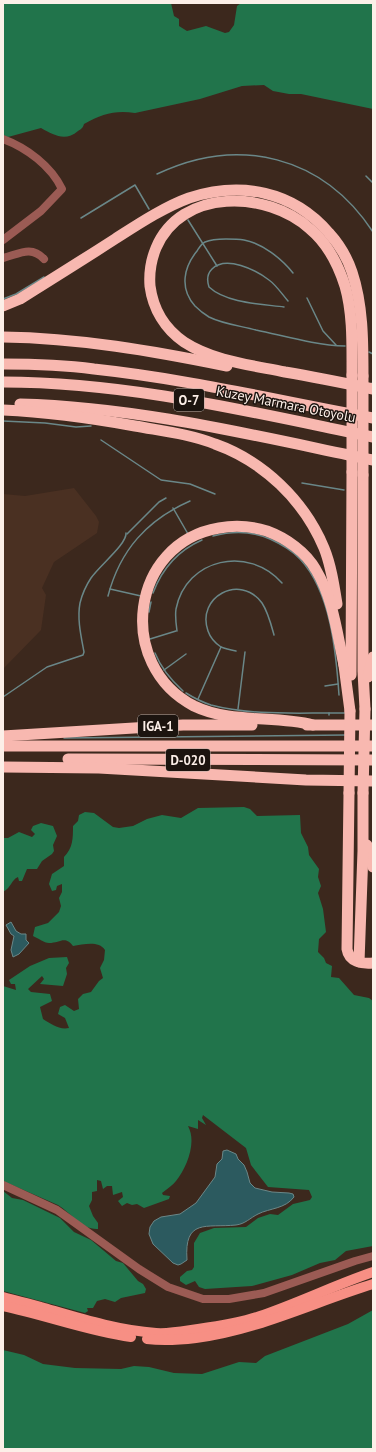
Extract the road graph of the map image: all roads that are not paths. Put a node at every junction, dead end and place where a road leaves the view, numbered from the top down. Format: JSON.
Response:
{"nodes":[{"id":1,"x":3,"y":139,"type":"edge"},
{"id":2,"x":3,"y":240,"type":"edge"},
{"id":3,"x":3,"y":258,"type":"edge"},
{"id":4,"x":44,"y":260,"type":"dead end"},
{"id":5,"x":3,"y":306,"type":"edge"},
{"id":6,"x":3,"y":337,"type":"edge"},
{"id":7,"x":3,"y":364,"type":"edge"},
{"id":8,"x":358,"y":376,"type":"junction"},
{"id":9,"x":3,"y":382,"type":"edge"},
{"id":10,"x":373,"y":389,"type":"edge"},
{"id":11,"x":373,"y":396,"type":"edge"},
{"id":12,"x":3,"y":403,"type":"edge"},
{"id":13,"x":3,"y":410,"type":"edge"},
{"id":14,"x":373,"y":418,"type":"edge"},
{"id":15,"x":373,"y":437,"type":"edge"},
{"id":16,"x":373,"y":460,"type":"edge"},
{"id":17,"x":357,"y":473,"type":"junction"},
{"id":18,"x":373,"y":657,"type":"edge"},
{"id":19,"x":344,"y":665,"type":"junction"},
{"id":20,"x":364,"y":710,"type":"junction"},
{"id":21,"x":350,"y":711,"type":"junction"},
{"id":22,"x":313,"y":725,"type":"junction"},
{"id":23,"x":373,"y":725,"type":"edge"},
{"id":24,"x":3,"y":736,"type":"edge"},
{"id":25,"x":3,"y":746,"type":"edge"},
{"id":26,"x":373,"y":746,"type":"edge"},
{"id":27,"x":3,"y":760,"type":"edge"},
{"id":28,"x":373,"y":760,"type":"edge"},
{"id":29,"x":3,"y":767,"type":"edge"},
{"id":30,"x":373,"y":781,"type":"edge"},
{"id":31,"x":363,"y":820,"type":"junction"},
{"id":32,"x":373,"y":867,"type":"edge"},
{"id":33,"x":359,"y":962,"type":"junction"},
{"id":34,"x":373,"y":963,"type":"edge"},
{"id":35,"x":3,"y":1185,"type":"edge"},
{"id":36,"x":373,"y":1256,"type":"edge"},
{"id":37,"x":373,"y":1272,"type":"edge"},
{"id":38,"x":373,"y":1284,"type":"edge"},
{"id":39,"x":3,"y":1297,"type":"edge"},
{"id":40,"x":3,"y":1306,"type":"edge"}],
"edges":[{"from":1,"to":2,"type":"street"},
{"from":3,"to":4,"type":"street"},
{"from":5,"to":8,"type":"highway"},
{"from":6,"to":11,"type":"highway"},
{"from":7,"to":14,"type":"highway","name":"Kuzey Marmara Otoyolu","number":"O-7"},
{"from":8,"to":10,"type":"highway"},
{"from":8,"to":17,"type":"highway","bridge":true},
{"from":9,"to":15,"type":"highway","name":"Kuzey Marmara Otoyolu","number":"O-7"},
{"from":12,"to":16,"type":"highway"},
{"from":13,"to":19,"type":"highway"},
{"from":17,"to":20,"type":"highway"},
{"from":17,"to":21,"type":"highway"},
{"from":18,"to":20,"type":"highway"},
{"from":19,"to":21,"type":"highway"},
{"from":19,"to":22,"type":"highway"},
{"from":20,"to":31,"type":"highway","bridge":true},
{"from":21,"to":33,"type":"highway","bridge":true},
{"from":22,"to":23,"type":"highway","number":"IGA-1"},
{"from":22,"to":24,"type":"highway","number":"IGA-1"},
{"from":25,"to":26,"type":"highway","number":"D-020"},
{"from":27,"to":28,"type":"highway","number":"D-020"},
{"from":29,"to":30,"type":"highway"},
{"from":31,"to":32,"type":"highway"},
{"from":31,"to":33,"type":"highway"},
{"from":33,"to":34,"type":"highway"},
{"from":35,"to":36,"type":"street"},
{"from":37,"to":39,"type":"main road"},
{"from":38,"to":40,"type":"main road"}]}
